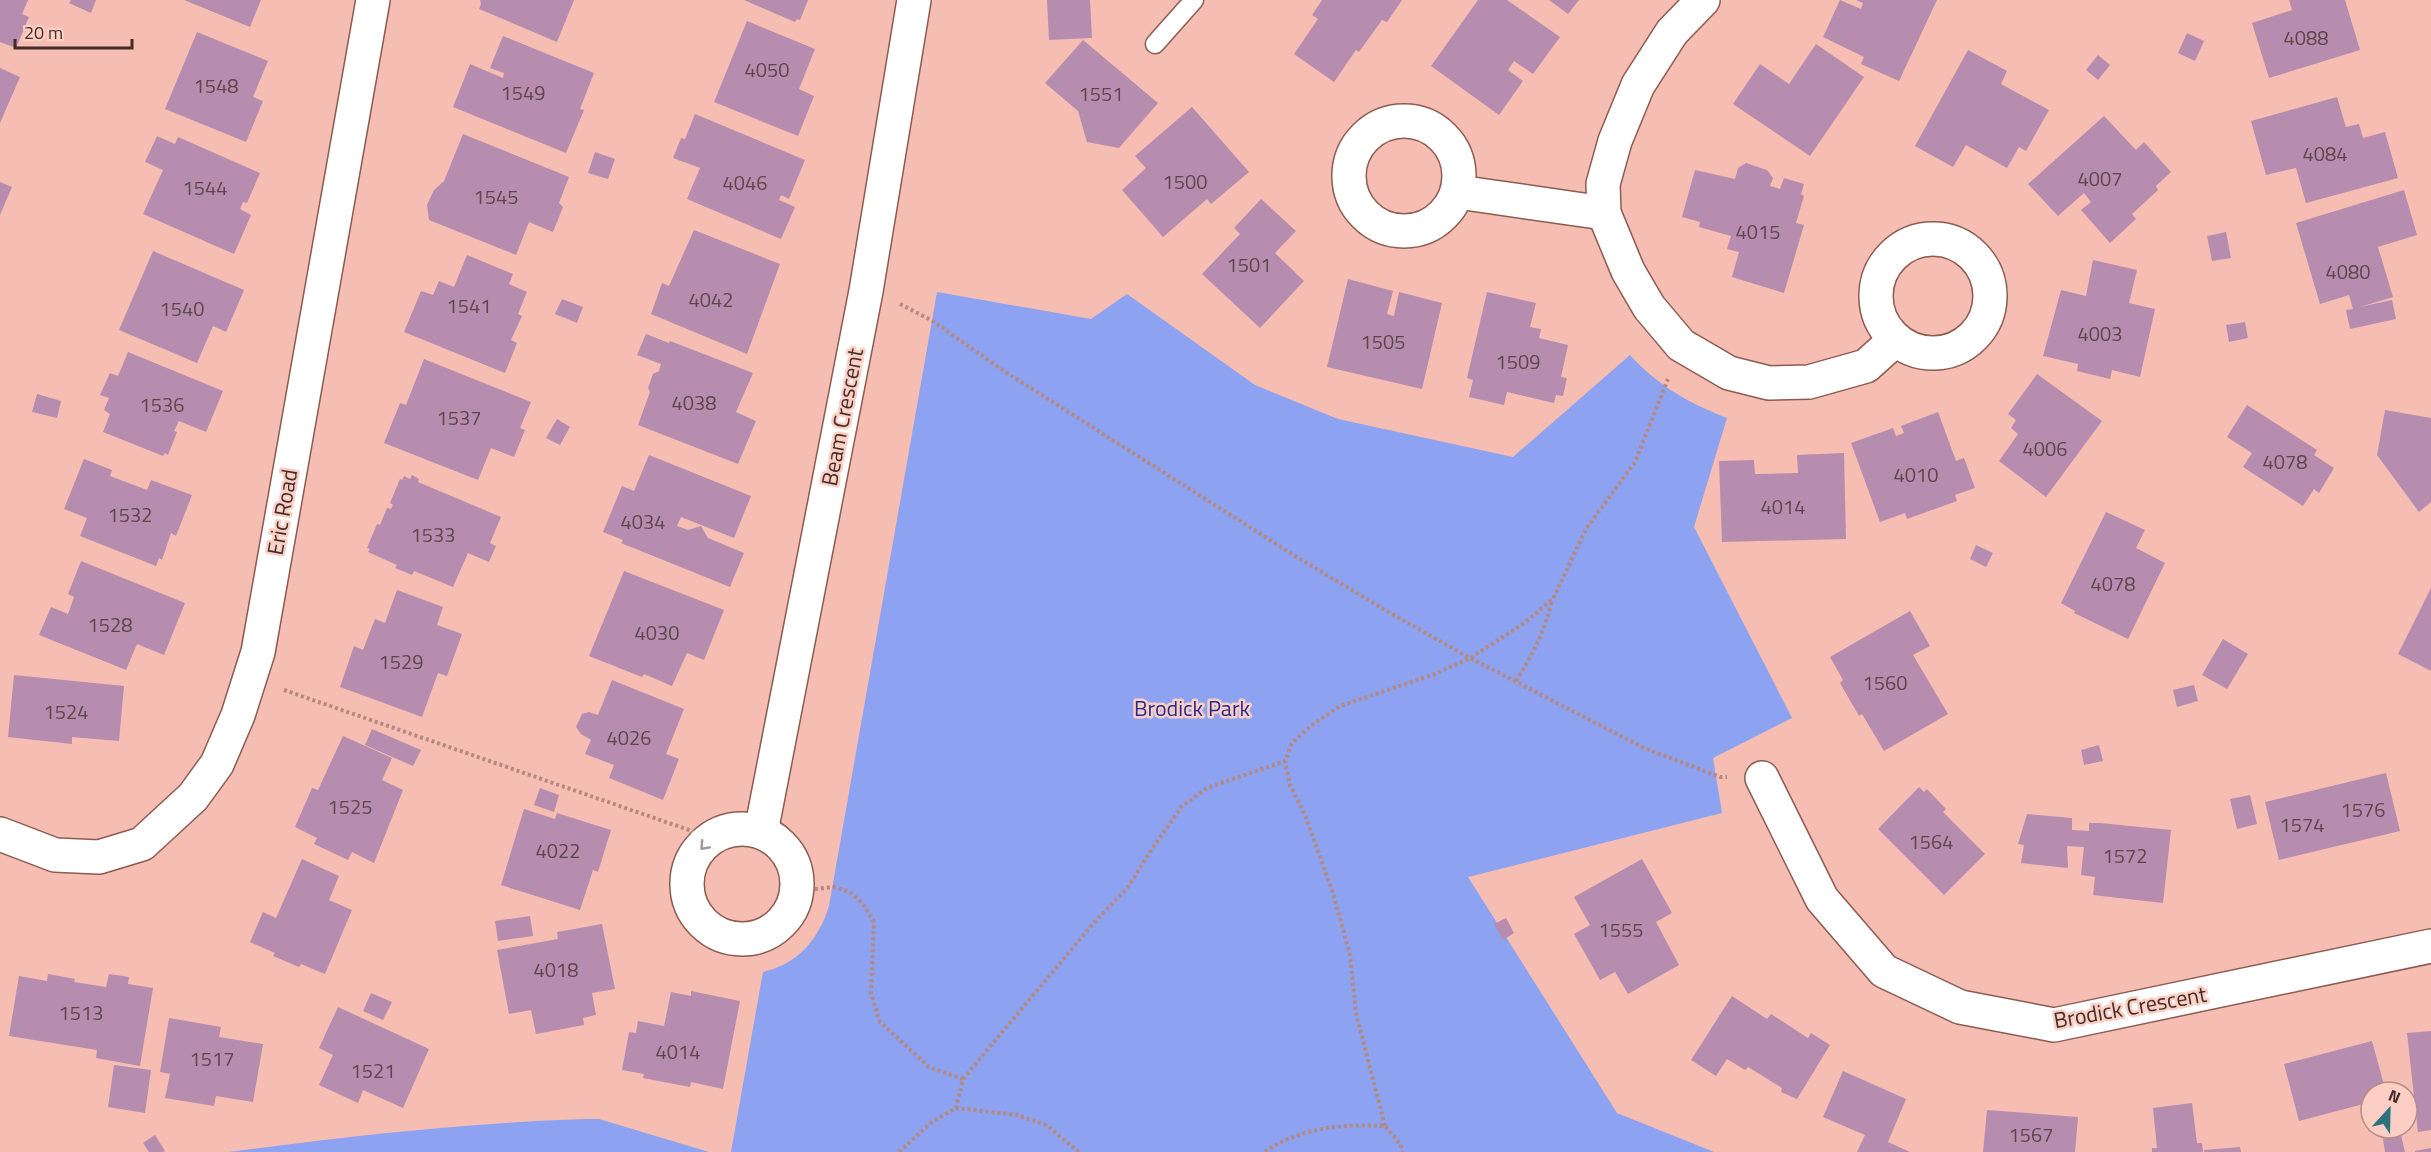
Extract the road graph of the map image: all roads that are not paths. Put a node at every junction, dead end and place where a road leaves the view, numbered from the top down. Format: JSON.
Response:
{"nodes":[{"id":1,"x":372,"y":0,"type":"edge"},
{"id":2,"x":914,"y":0,"type":"edge"},
{"id":3,"x":1194,"y":0,"type":"edge"},
{"id":4,"x":1703,"y":0,"type":"edge"},
{"id":5,"x":1155,"y":44,"type":"dead end"},
{"id":6,"x":1458,"y":192,"type":"dead end"},
{"id":7,"x":1604,"y":213,"type":"junction"},
{"id":8,"x":1895,"y":340,"type":"dead end"},
{"id":9,"x":1762,"y":778,"type":"road end"},
{"id":10,"x":761,"y":832,"type":"junction"},
{"id":11,"x":0,"y":834,"type":"edge"},
{"id":12,"x":2431,"y":946,"type":"edge"}],
"edges":[{"from":1,"to":11,"type":"street","name":"Eric Road"},
{"from":2,"to":10,"type":"street","name":"Beam Crescent"},
{"from":3,"to":5,"type":"lane"},
{"from":4,"to":7,"type":"street"},
{"from":6,"to":7,"type":"street"},
{"from":7,"to":8,"type":"street"},
{"from":9,"to":12,"type":"street","name":"Brodick Crescent"},
{"from":10,"to":10,"type":"street","one_way":true}]}
